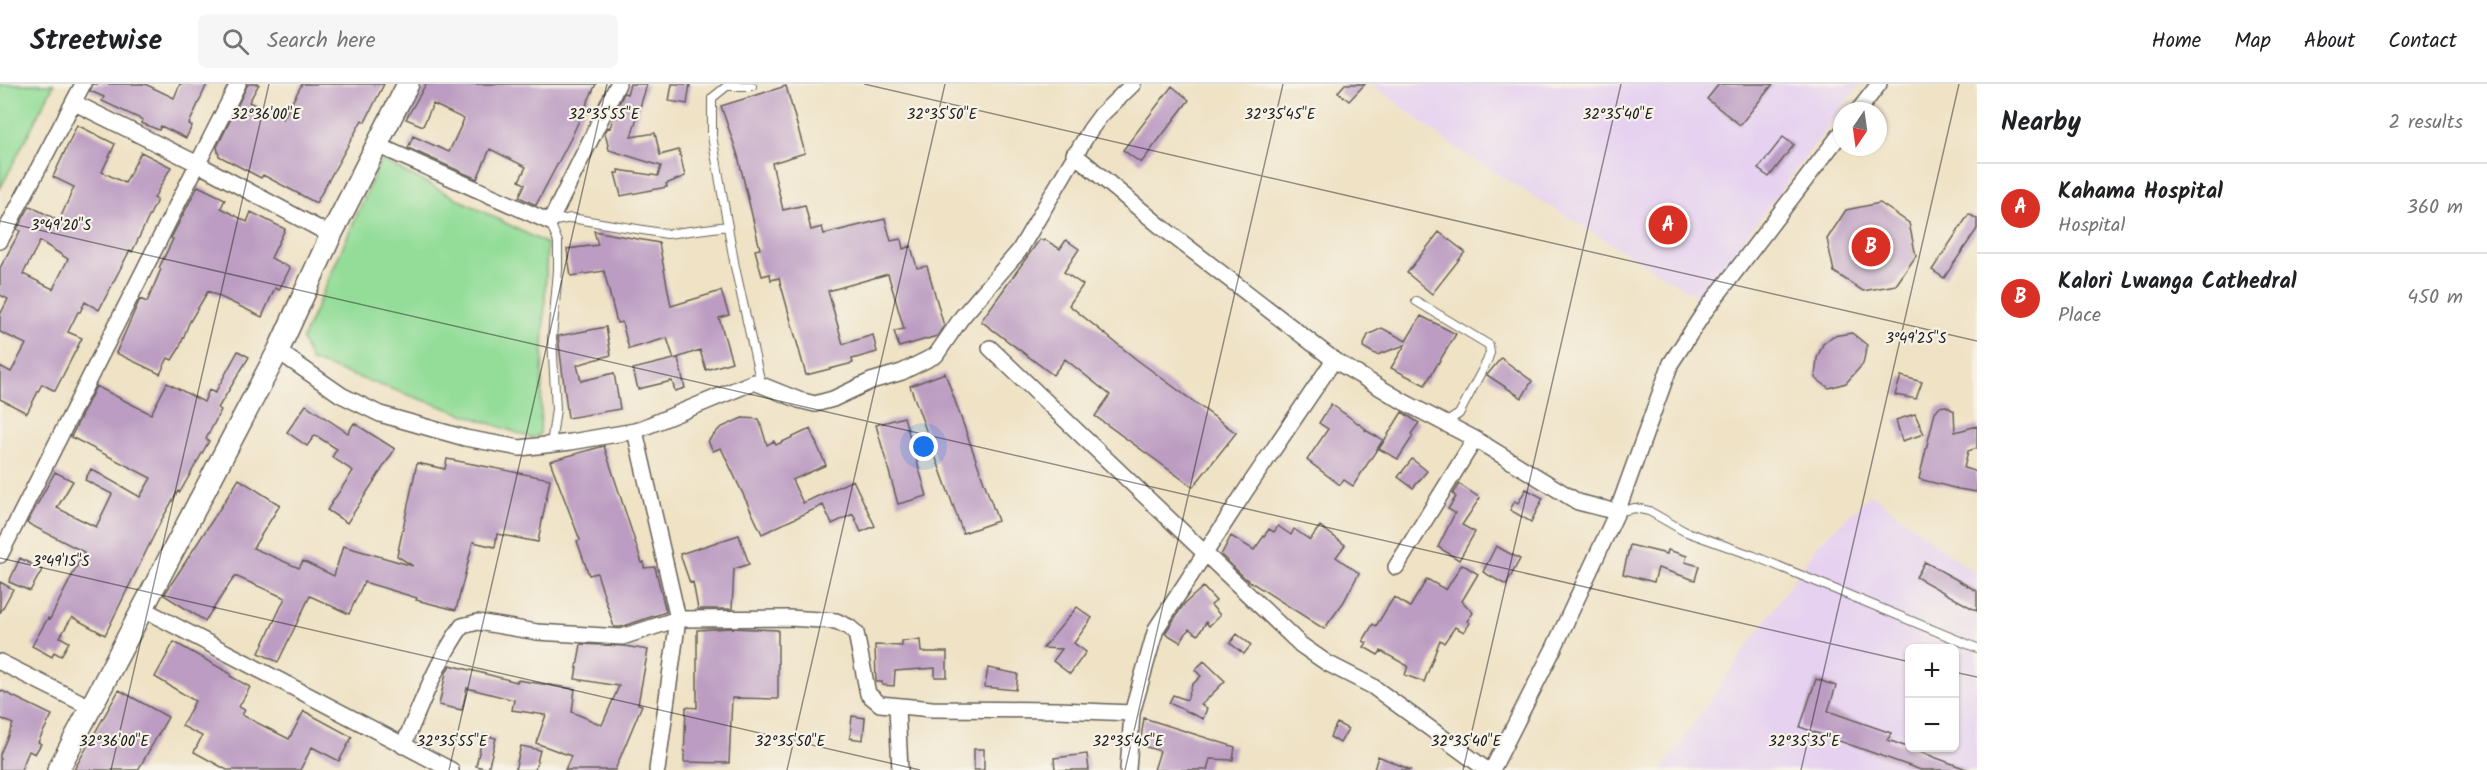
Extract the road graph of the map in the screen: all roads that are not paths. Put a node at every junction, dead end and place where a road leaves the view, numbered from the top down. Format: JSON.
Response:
{"nodes":[{"id":1,"x":83,"y":84,"type":"edge"},
{"id":2,"x":237,"y":84,"type":"edge"},
{"id":3,"x":408,"y":84,"type":"edge"},
{"id":4,"x":618,"y":84,"type":"edge"},
{"id":5,"x":1133,"y":84,"type":"edge"},
{"id":6,"x":1879,"y":84,"type":"edge"},
{"id":7,"x":752,"y":86,"type":"dead end"},
{"id":8,"x":1865,"y":102,"type":"edge"},
{"id":9,"x":75,"y":103,"type":"junction"},
{"id":10,"x":1833,"y":144,"type":"edge"},
{"id":11,"x":377,"y":145,"type":"junction"},
{"id":12,"x":1074,"y":154,"type":"junction"},
{"id":13,"x":198,"y":164,"type":"junction"},
{"id":14,"x":550,"y":222,"type":"junction"},
{"id":15,"x":728,"y":226,"type":"junction"},
{"id":16,"x":331,"y":235,"type":"junction"},
{"id":17,"x":0,"y":241,"type":"edge"},
{"id":18,"x":1416,"y":301,"type":"dead end"},
{"id":19,"x":990,"y":348,"type":"dead end"},
{"id":20,"x":278,"y":351,"type":"junction"},
{"id":21,"x":1334,"y":360,"type":"junction"},
{"id":22,"x":761,"y":384,"type":"junction"},
{"id":23,"x":1445,"y":423,"type":"junction"},
{"id":24,"x":635,"y":431,"type":"junction"},
{"id":25,"x":1475,"y":439,"type":"junction"},
{"id":26,"x":551,"y":445,"type":"junction"},
{"id":27,"x":1617,"y":512,"type":"junction"},
{"id":28,"x":0,"y":555,"type":"edge"},
{"id":29,"x":1204,"y":555,"type":"junction"},
{"id":30,"x":1396,"y":567,"type":"dead end"},
{"id":31,"x":143,"y":609,"type":"junction"},
{"id":32,"x":678,"y":619,"type":"junction"},
{"id":33,"x":1977,"y":648,"type":"edge"},
{"id":34,"x":0,"y":662,"type":"edge"},
{"id":35,"x":90,"y":707,"type":"junction"},
{"id":36,"x":897,"y":707,"type":"junction"},
{"id":37,"x":1132,"y":713,"type":"junction"},
{"id":38,"x":403,"y":746,"type":"junction"},
{"id":39,"x":58,"y":770,"type":"edge"},
{"id":40,"x":451,"y":770,"type":"edge"},
{"id":41,"x":657,"y":770,"type":"edge"},
{"id":42,"x":900,"y":770,"type":"edge"},
{"id":43,"x":1128,"y":770,"type":"edge"},
{"id":44,"x":1490,"y":770,"type":"edge"}],
"edges":[{"from":1,"to":9,"type":"street"},
{"from":2,"to":13,"type":"street"},
{"from":3,"to":11,"type":"street"},
{"from":4,"to":14,"type":"street"},
{"from":5,"to":12,"type":"street"},
{"from":6,"to":8,"type":"street"},
{"from":7,"to":15,"type":"lane"},
{"from":9,"to":13,"type":"street"},
{"from":9,"to":17,"type":"street"},
{"from":10,"to":27,"type":"street"},
{"from":11,"to":14,"type":"street"},
{"from":11,"to":16,"type":"street"},
{"from":12,"to":21,"type":"street"},
{"from":12,"to":22,"type":"street"},
{"from":13,"to":16,"type":"street"},
{"from":13,"to":28,"type":"street"},
{"from":14,"to":15,"type":"lane"},
{"from":14,"to":26,"type":"lane"},
{"from":15,"to":22,"type":"lane"},
{"from":16,"to":20,"type":"street"},
{"from":18,"to":23,"type":"lane"},
{"from":19,"to":29,"type":"street"},
{"from":20,"to":26,"type":"street"},
{"from":20,"to":31,"type":"street"},
{"from":21,"to":23,"type":"street"},
{"from":21,"to":29,"type":"street"},
{"from":22,"to":24,"type":"street"},
{"from":23,"to":25,"type":"street"},
{"from":24,"to":26,"type":"street"},
{"from":24,"to":32,"type":"street"},
{"from":25,"to":27,"type":"street"},
{"from":25,"to":30,"type":"street"},
{"from":27,"to":33,"type":"lane"},
{"from":27,"to":44,"type":"street"},
{"from":29,"to":37,"type":"street"},
{"from":29,"to":44,"type":"street"},
{"from":31,"to":35,"type":"street"},
{"from":31,"to":38,"type":"street"},
{"from":32,"to":36,"type":"street"},
{"from":32,"to":38,"type":"street"},
{"from":32,"to":41,"type":"street"},
{"from":34,"to":35,"type":"street"},
{"from":35,"to":39,"type":"street"},
{"from":36,"to":37,"type":"street"},
{"from":36,"to":42,"type":"street"},
{"from":37,"to":43,"type":"street"},
{"from":38,"to":40,"type":"street"}]}
